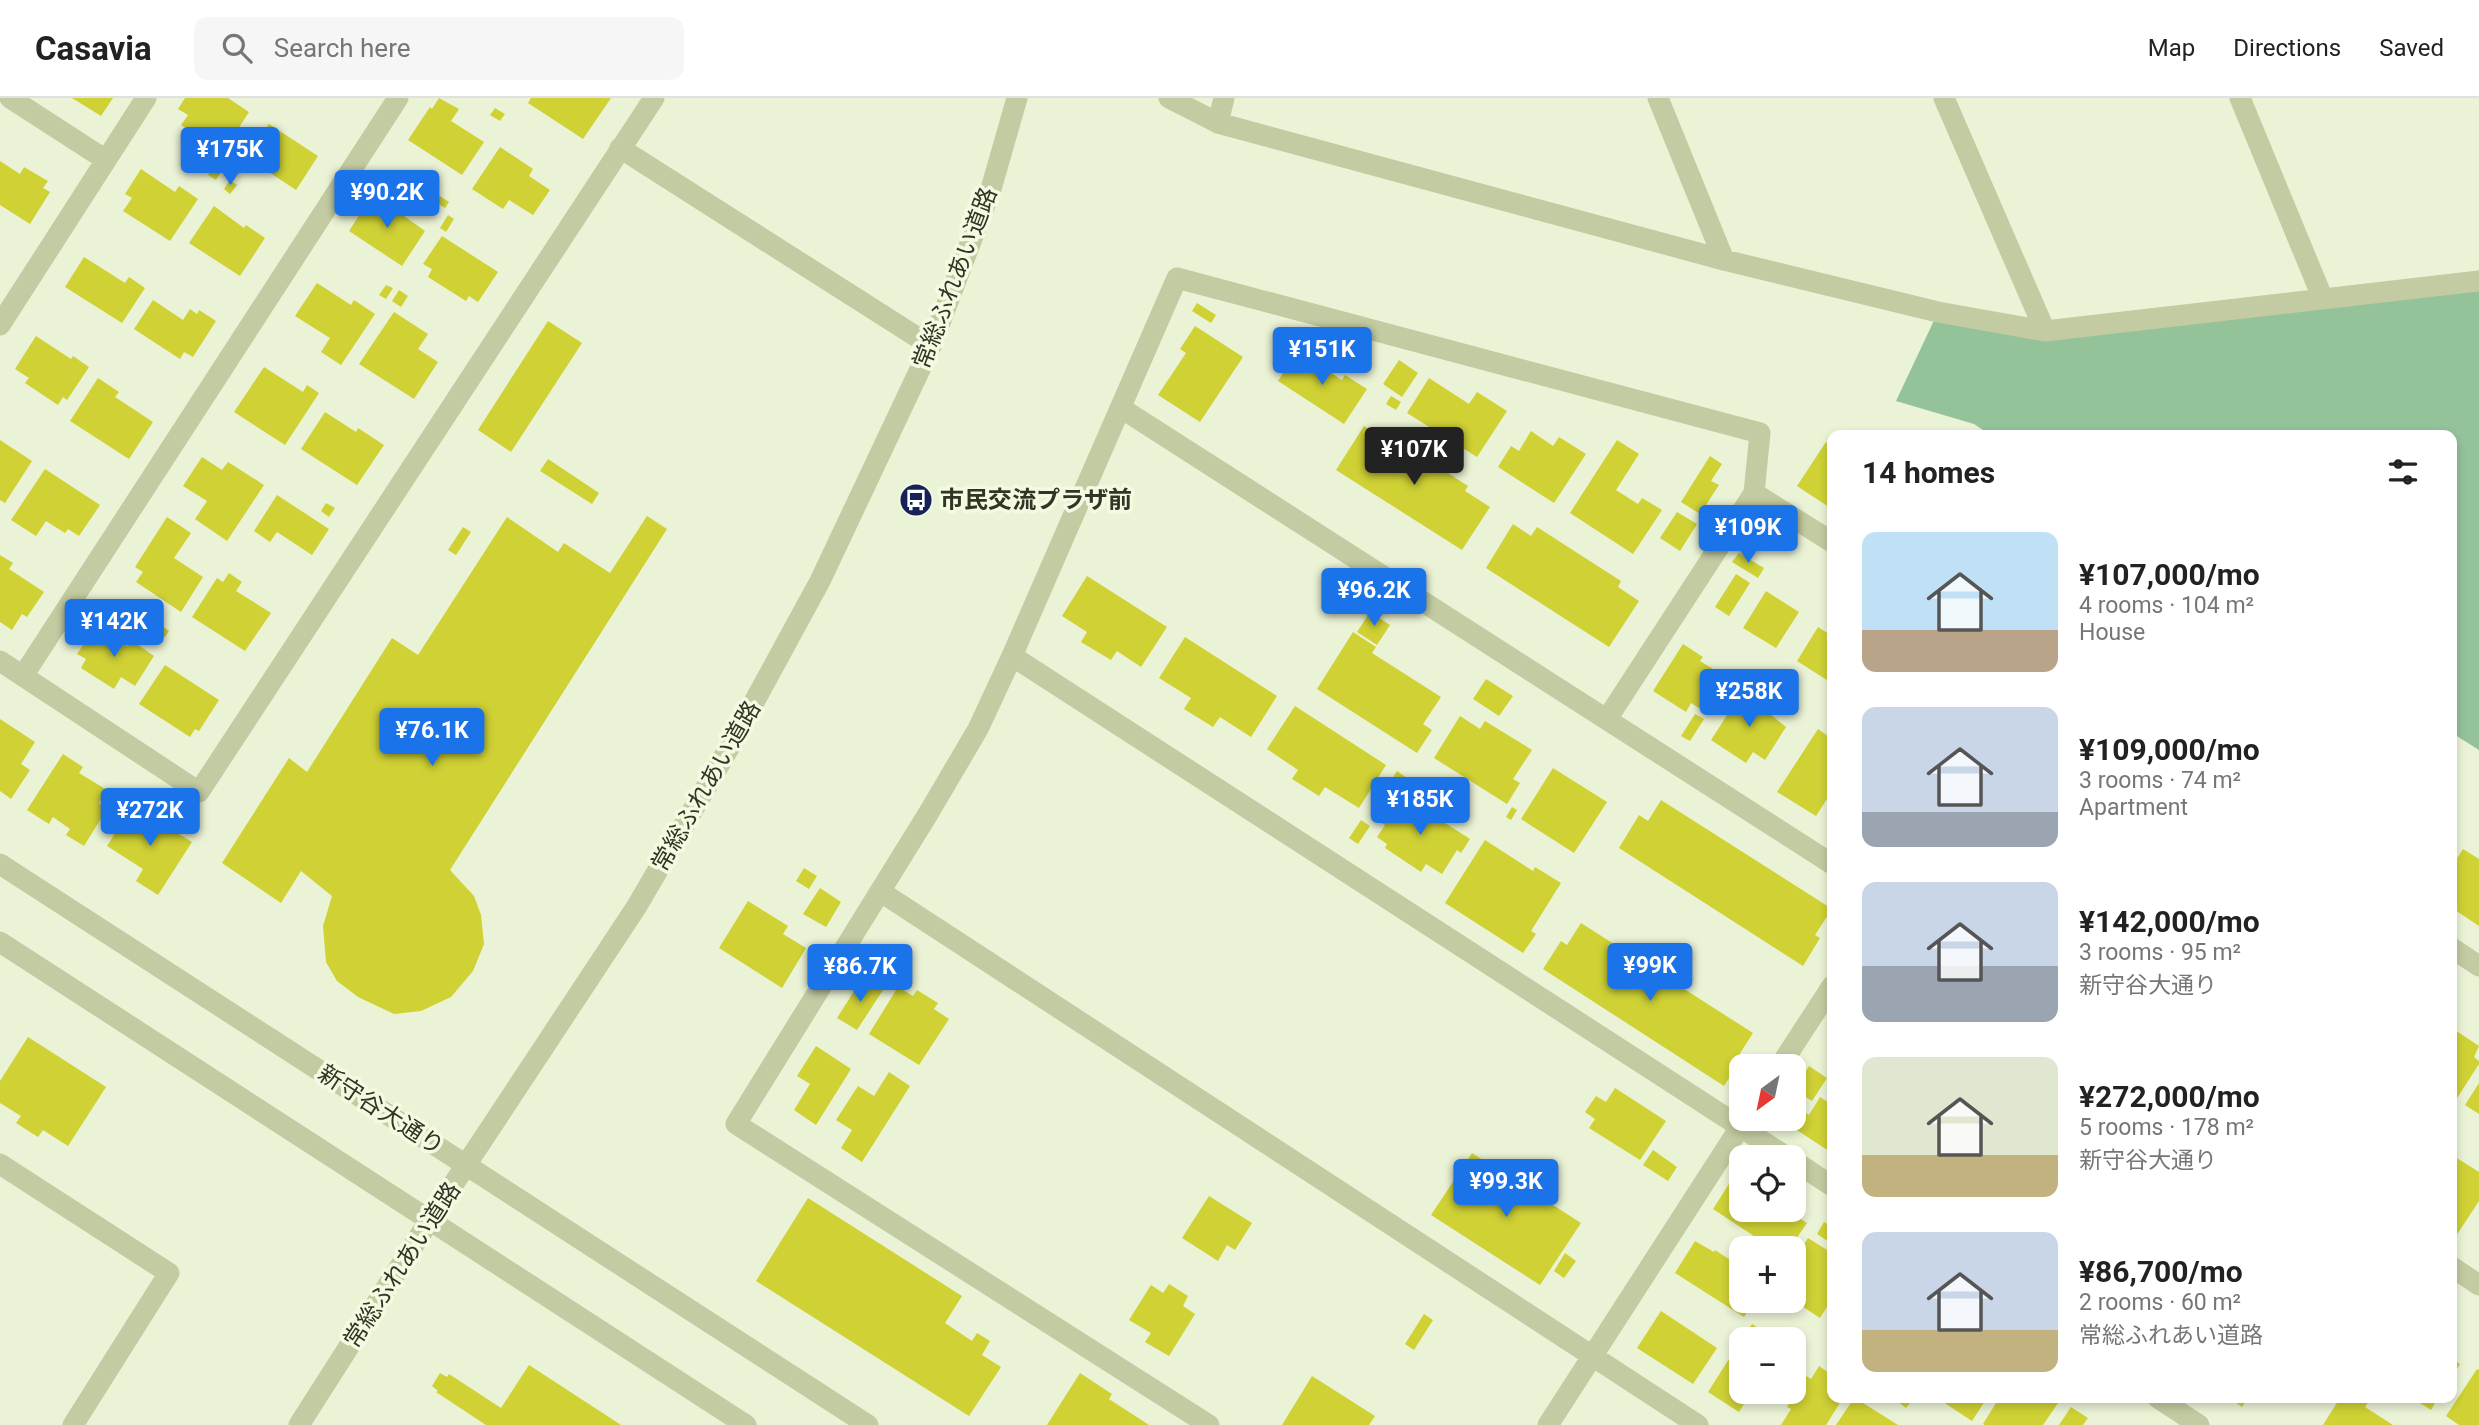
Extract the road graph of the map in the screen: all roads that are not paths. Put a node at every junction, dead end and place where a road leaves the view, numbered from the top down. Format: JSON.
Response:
{"nodes":[{"id":1,"x":10,"y":98,"type":"edge"},
{"id":2,"x":146,"y":98,"type":"edge"},
{"id":3,"x":398,"y":98,"type":"edge"},
{"id":4,"x":654,"y":98,"type":"edge"},
{"id":5,"x":1017,"y":98,"type":"edge"},
{"id":6,"x":1170,"y":98,"type":"edge"},
{"id":7,"x":1223,"y":98,"type":"edge"},
{"id":8,"x":1658,"y":98,"type":"edge"},
{"id":9,"x":1944,"y":98,"type":"edge"},
{"id":10,"x":2240,"y":98,"type":"edge"},
{"id":11,"x":1219,"y":123,"type":"junction"},
{"id":12,"x":620,"y":148,"type":"junction"},
{"id":13,"x":106,"y":160,"type":"junction"},
{"id":14,"x":1724,"y":260,"type":"junction"},
{"id":15,"x":2479,"y":281,"type":"edge"},
{"id":16,"x":2323,"y":299,"type":"junction"},
{"id":17,"x":0,"y":325,"type":"edge"},
{"id":18,"x":2045,"y":331,"type":"junction"},
{"id":19,"x":931,"y":346,"type":"junction"},
{"id":20,"x":1121,"y":408,"type":"junction"},
{"id":21,"x":1754,"y":492,"type":"junction"},
{"id":22,"x":1827,"y":539,"type":"edge"},
{"id":23,"x":1013,"y":656,"type":"junction"},
{"id":24,"x":0,"y":661,"type":"edge"},
{"id":25,"x":23,"y":676,"type":"junction"},
{"id":26,"x":1607,"y":719,"type":"junction"},
{"id":27,"x":1827,"y":861,"type":"edge"},
{"id":28,"x":0,"y":864,"type":"edge"},
{"id":29,"x":881,"y":892,"type":"junction"},
{"id":30,"x":0,"y":942,"type":"edge"},
{"id":31,"x":2457,"y":951,"type":"edge"},
{"id":32,"x":2479,"y":966,"type":"edge"},
{"id":33,"x":1827,"y":994,"type":"edge"},
{"id":34,"x":1788,"y":1054,"type":"edge"},
{"id":35,"x":1729,"y":1113,"type":"edge"},
{"id":36,"x":1737,"y":1131,"type":"edge"},
{"id":37,"x":1754,"y":1131,"type":"edge"},
{"id":38,"x":1772,"y":1145,"type":"edge"},
{"id":39,"x":0,"y":1164,"type":"edge"},
{"id":40,"x":467,"y":1165,"type":"junction"},
{"id":41,"x":1806,"y":1169,"type":"edge"},
{"id":42,"x":1827,"y":1183,"type":"edge"},
{"id":43,"x":429,"y":1221,"type":"junction"},
{"id":44,"x":2457,"y":1270,"type":"edge"},
{"id":45,"x":2479,"y":1285,"type":"edge"},
{"id":46,"x":1592,"y":1357,"type":"junction"},
{"id":47,"x":2166,"y":1403,"type":"edge"},
{"id":48,"x":73,"y":1425,"type":"edge"},
{"id":49,"x":299,"y":1425,"type":"edge"},
{"id":50,"x":746,"y":1425,"type":"edge"},
{"id":51,"x":868,"y":1425,"type":"edge"},
{"id":52,"x":1209,"y":1425,"type":"edge"},
{"id":53,"x":1548,"y":1425,"type":"edge"},
{"id":54,"x":1698,"y":1425,"type":"edge"},
{"id":55,"x":2199,"y":1425,"type":"edge"}],
"edges":[{"from":1,"to":13,"type":"street"},
{"from":2,"to":13,"type":"street"},
{"from":3,"to":25,"type":"street"},
{"from":4,"to":12,"type":"street"},
{"from":5,"to":19,"type":"street","name":"常総ふれあい道路"},
{"from":6,"to":11,"type":"street"},
{"from":7,"to":11,"type":"street"},
{"from":8,"to":14,"type":"street"},
{"from":9,"to":18,"type":"street"},
{"from":10,"to":16,"type":"street"},
{"from":11,"to":14,"type":"street"},
{"from":12,"to":19,"type":"street"},
{"from":12,"to":25,"type":"street"},
{"from":13,"to":17,"type":"street"},
{"from":14,"to":18,"type":"street"},
{"from":15,"to":16,"type":"street"},
{"from":16,"to":18,"type":"street"},
{"from":19,"to":40,"type":"street","name":"常総ふれあい道路"},
{"from":20,"to":21,"type":"street"},
{"from":20,"to":23,"type":"street"},
{"from":20,"to":26,"type":"street"},
{"from":21,"to":22,"type":"street"},
{"from":21,"to":26,"type":"street"},
{"from":23,"to":29,"type":"street"},
{"from":23,"to":35,"type":"street"},
{"from":24,"to":25,"type":"street"},
{"from":26,"to":27,"type":"street"},
{"from":28,"to":40,"type":"street","name":"新守谷大通り"},
{"from":29,"to":46,"type":"street"},
{"from":29,"to":52,"type":"street"},
{"from":30,"to":43,"type":"street"},
{"from":31,"to":32,"type":"street"},
{"from":33,"to":34,"type":"street"},
{"from":36,"to":46,"type":"street"},
{"from":37,"to":38,"type":"street"},
{"from":39,"to":48,"type":"street"},
{"from":40,"to":43,"type":"street","name":"常総ふれあい道路"},
{"from":40,"to":51,"type":"street","name":"新守谷大通り"},
{"from":41,"to":42,"type":"street"},
{"from":43,"to":49,"type":"street","name":"常総ふれあい道路"},
{"from":43,"to":50,"type":"street"},
{"from":44,"to":45,"type":"street"},
{"from":46,"to":53,"type":"street"},
{"from":46,"to":54,"type":"street"},
{"from":47,"to":55,"type":"street"}]}
